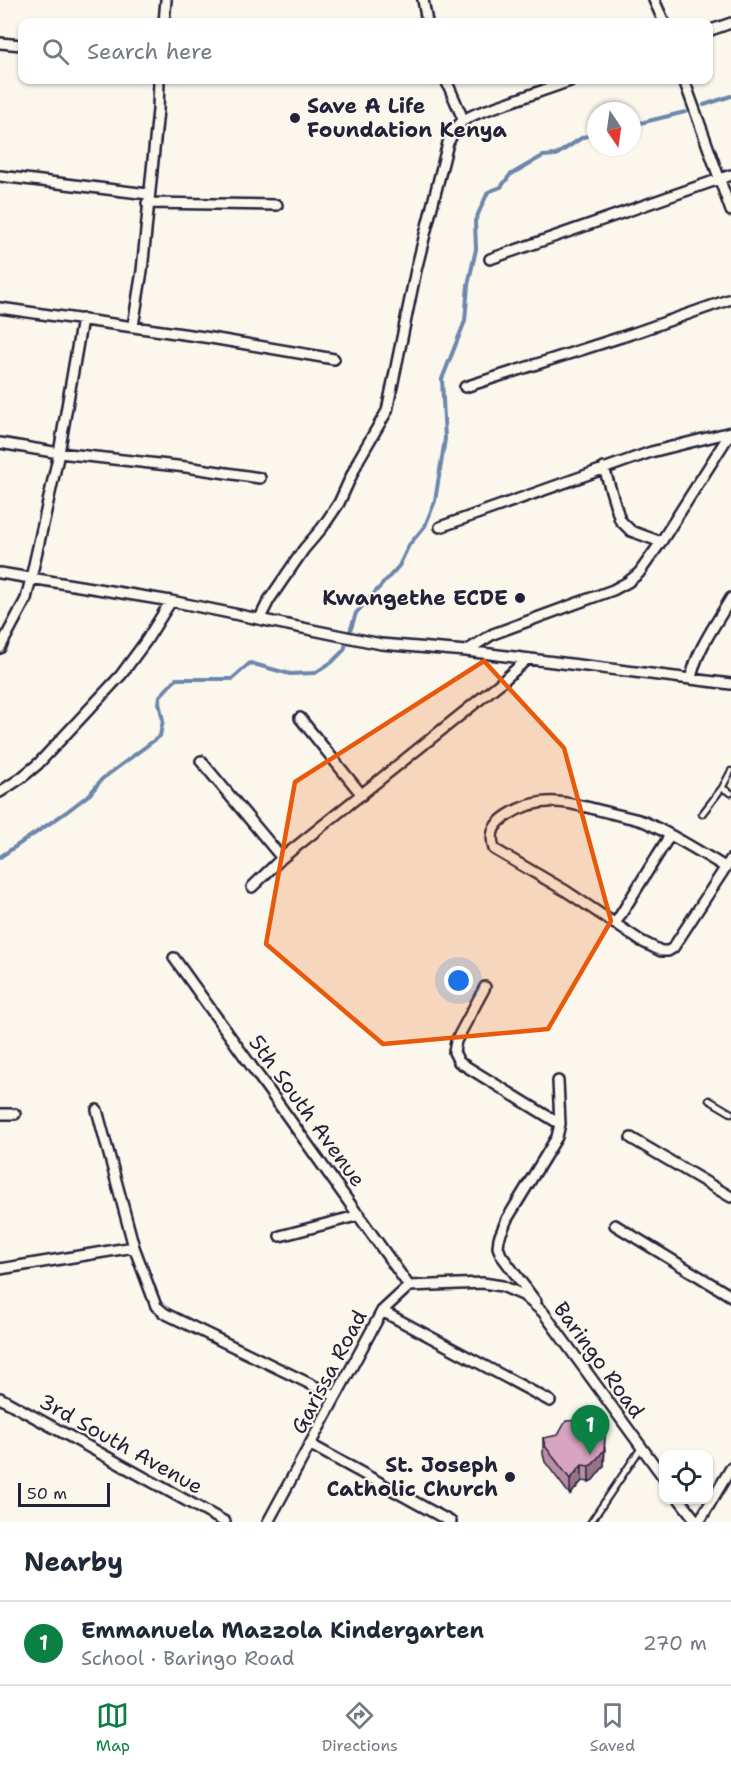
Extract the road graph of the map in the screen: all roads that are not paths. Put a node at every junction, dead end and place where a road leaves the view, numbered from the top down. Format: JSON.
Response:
{"nodes":[{"id":1,"x":166,"y":0,"type":"edge"},
{"id":2,"x":423,"y":0,"type":"edge"},
{"id":3,"x":654,"y":0,"type":"edge"},
{"id":4,"x":164,"y":18,"type":"edge"},
{"id":5,"x":426,"y":18,"type":"edge"},
{"id":6,"x":662,"y":18,"type":"edge"},
{"id":7,"x":731,"y":23,"type":"edge"},
{"id":8,"x":713,"y":28,"type":"edge"},
{"id":9,"x":0,"y":43,"type":"edge"},
{"id":10,"x":18,"y":45,"type":"edge"},
{"id":11,"x":159,"y":84,"type":"edge"},
{"id":12,"x":448,"y":84,"type":"edge"},
{"id":13,"x":562,"y":84,"type":"edge"},
{"id":14,"x":685,"y":84,"type":"edge"},
{"id":15,"x":463,"y":119,"type":"junction"},
{"id":16,"x":731,"y":175,"type":"edge"},
{"id":17,"x":0,"y":176,"type":"edge"},
{"id":18,"x":721,"y":178,"type":"junction"},
{"id":19,"x":148,"y":198,"type":"junction"},
{"id":20,"x":277,"y":205,"type":"dead end"},
{"id":21,"x":731,"y":211,"type":"edge"},
{"id":22,"x":490,"y":259,"type":"dead end"},
{"id":23,"x":731,"y":299,"type":"edge"},
{"id":24,"x":0,"y":308,"type":"edge"},
{"id":25,"x":82,"y":319,"type":"junction"},
{"id":26,"x":133,"y":326,"type":"junction"},
{"id":27,"x":334,"y":359,"type":"dead end"},
{"id":28,"x":465,"y":387,"type":"dead end"},
{"id":29,"x":731,"y":432,"type":"edge"},
{"id":30,"x":0,"y":443,"type":"edge"},
{"id":31,"x":59,"y":453,"type":"junction"},
{"id":32,"x":604,"y":468,"type":"junction"},
{"id":33,"x":260,"y":478,"type":"dead end"},
{"id":34,"x":440,"y":527,"type":"dead end"},
{"id":35,"x":661,"y":542,"type":"junction"},
{"id":36,"x":0,"y":573,"type":"edge"},
{"id":37,"x":31,"y":578,"type":"junction"},
{"id":38,"x":731,"y":598,"type":"edge"},
{"id":39,"x":171,"y":601,"type":"junction"},
{"id":40,"x":260,"y":618,"type":"junction"},
{"id":41,"x":0,"y":648,"type":"edge"},
{"id":42,"x":466,"y":651,"type":"junction"},
{"id":43,"x":528,"y":658,"type":"junction"},
{"id":44,"x":691,"y":678,"type":"junction"},
{"id":45,"x":731,"y":684,"type":"edge"},
{"id":46,"x":300,"y":718,"type":"dead end"},
{"id":47,"x":201,"y":761,"type":"dead end"},
{"id":48,"x":731,"y":771,"type":"edge"},
{"id":49,"x":722,"y":788,"type":"junction"},
{"id":50,"x":0,"y":792,"type":"edge"},
{"id":51,"x":731,"y":793,"type":"edge"},
{"id":52,"x":362,"y":795,"type":"junction"},
{"id":53,"x":702,"y":814,"type":"dead end"},
{"id":54,"x":670,"y":835,"type":"junction"},
{"id":55,"x":282,"y":858,"type":"junction"},
{"id":56,"x":731,"y":859,"type":"edge"},
{"id":57,"x":725,"y":867,"type":"junction"},
{"id":58,"x":252,"y":887,"type":"dead end"},
{"id":59,"x":615,"y":924,"type":"junction"},
{"id":60,"x":174,"y":958,"type":"dead end"},
{"id":61,"x":485,"y":987,"type":"dead end"},
{"id":62,"x":558,"y":1081,"type":"dead end"},
{"id":63,"x":709,"y":1100,"type":"dead end"},
{"id":64,"x":97,"y":1110,"type":"dead end"},
{"id":65,"x":731,"y":1113,"type":"edge"},
{"id":66,"x":0,"y":1114,"type":"edge"},
{"id":67,"x":15,"y":1114,"type":"dead end"},
{"id":68,"x":560,"y":1124,"type":"junction"},
{"id":69,"x":631,"y":1138,"type":"dead end"},
{"id":70,"x":731,"y":1197,"type":"edge"},
{"id":71,"x":360,"y":1215,"type":"junction"},
{"id":72,"x":615,"y":1225,"type":"dead end"},
{"id":73,"x":280,"y":1236,"type":"dead end"},
{"id":74,"x":134,"y":1247,"type":"junction"},
{"id":75,"x":0,"y":1269,"type":"edge"},
{"id":76,"x":409,"y":1286,"type":"junction"},
{"id":77,"x":731,"y":1296,"type":"edge"},
{"id":78,"x":382,"y":1311,"type":"junction"},
{"id":79,"x":543,"y":1311,"type":"junction"},
{"id":80,"x":335,"y":1396,"type":"junction"},
{"id":81,"x":0,"y":1398,"type":"edge"},
{"id":82,"x":550,"y":1401,"type":"dead end"},
{"id":83,"x":311,"y":1444,"type":"junction"},
{"id":84,"x":641,"y":1448,"type":"junction"},
{"id":85,"x":731,"y":1468,"type":"edge"},
{"id":86,"x":659,"y":1473,"type":"edge"},
{"id":87,"x":683,"y":1504,"type":"edge"},
{"id":88,"x":225,"y":1522,"type":"edge"},
{"id":89,"x":268,"y":1522,"type":"edge"},
{"id":90,"x":451,"y":1522,"type":"edge"},
{"id":91,"x":591,"y":1522,"type":"edge"},
{"id":92,"x":698,"y":1522,"type":"edge"}],
"edges":[{"from":1,"to":4,"type":"street"},
{"from":2,"to":5,"type":"street"},
{"from":3,"to":6,"type":"street"},
{"from":7,"to":8,"type":"street"},
{"from":9,"to":10,"type":"street"},
{"from":11,"to":19,"type":"street"},
{"from":12,"to":15,"type":"street"},
{"from":13,"to":15,"type":"street"},
{"from":14,"to":18,"type":"street"},
{"from":15,"to":40,"type":"street"},
{"from":16,"to":18,"type":"street"},
{"from":17,"to":19,"type":"street"},
{"from":18,"to":21,"type":"street"},
{"from":18,"to":22,"type":"street"},
{"from":19,"to":20,"type":"street"},
{"from":19,"to":26,"type":"street"},
{"from":23,"to":28,"type":"street"},
{"from":24,"to":25,"type":"street"},
{"from":25,"to":26,"type":"street"},
{"from":25,"to":31,"type":"street"},
{"from":26,"to":27,"type":"street"},
{"from":29,"to":32,"type":"street"},
{"from":29,"to":35,"type":"street"},
{"from":30,"to":31,"type":"street"},
{"from":31,"to":33,"type":"street"},
{"from":31,"to":37,"type":"street"},
{"from":32,"to":34,"type":"street"},
{"from":32,"to":35,"type":"street"},
{"from":35,"to":42,"type":"street"},
{"from":36,"to":37,"type":"street"},
{"from":37,"to":39,"type":"street"},
{"from":37,"to":41,"type":"street"},
{"from":38,"to":44,"type":"street"},
{"from":39,"to":40,"type":"street"},
{"from":39,"to":50,"type":"street"},
{"from":40,"to":42,"type":"street"},
{"from":42,"to":43,"type":"street"},
{"from":43,"to":44,"type":"street"},
{"from":43,"to":52,"type":"street"},
{"from":44,"to":45,"type":"street"},
{"from":46,"to":52,"type":"street"},
{"from":47,"to":55,"type":"street"},
{"from":48,"to":49,"type":"lane"},
{"from":49,"to":51,"type":"lane"},
{"from":49,"to":53,"type":"lane"},
{"from":52,"to":55,"type":"street"},
{"from":54,"to":57,"type":"street"},
{"from":54,"to":59,"type":"street"},
{"from":54,"to":59,"type":"street"},
{"from":55,"to":58,"type":"street"},
{"from":56,"to":57,"type":"street"},
{"from":57,"to":59,"type":"street"},
{"from":60,"to":71,"type":"street","name":"5th South Avenue"},
{"from":61,"to":68,"type":"street"},
{"from":62,"to":68,"type":"street"},
{"from":63,"to":65,"type":"lane"},
{"from":64,"to":74,"type":"street"},
{"from":66,"to":67,"type":"street"},
{"from":68,"to":79,"type":"street"},
{"from":69,"to":70,"type":"street"},
{"from":71,"to":73,"type":"street"},
{"from":71,"to":76,"type":"street","name":"5th South Avenue"},
{"from":72,"to":77,"type":"street"},
{"from":74,"to":75,"type":"street"},
{"from":74,"to":80,"type":"street"},
{"from":76,"to":78,"type":"street","name":"Garissa Road"},
{"from":76,"to":79,"type":"street","name":"Baringo Road"},
{"from":78,"to":80,"type":"street","name":"Garissa Road"},
{"from":78,"to":82,"type":"street"},
{"from":79,"to":84,"type":"street","name":"Baringo Road"},
{"from":80,"to":83,"type":"street","name":"Garissa Road"},
{"from":81,"to":88,"type":"street","name":"3rd South Avenue"},
{"from":83,"to":89,"type":"street","name":"Garissa Road"},
{"from":83,"to":90,"type":"street"},
{"from":84,"to":86,"type":"street","name":"Baringo Road"},
{"from":84,"to":91,"type":"lane"},
{"from":85,"to":92,"type":"street"},
{"from":87,"to":92,"type":"street"}]}
